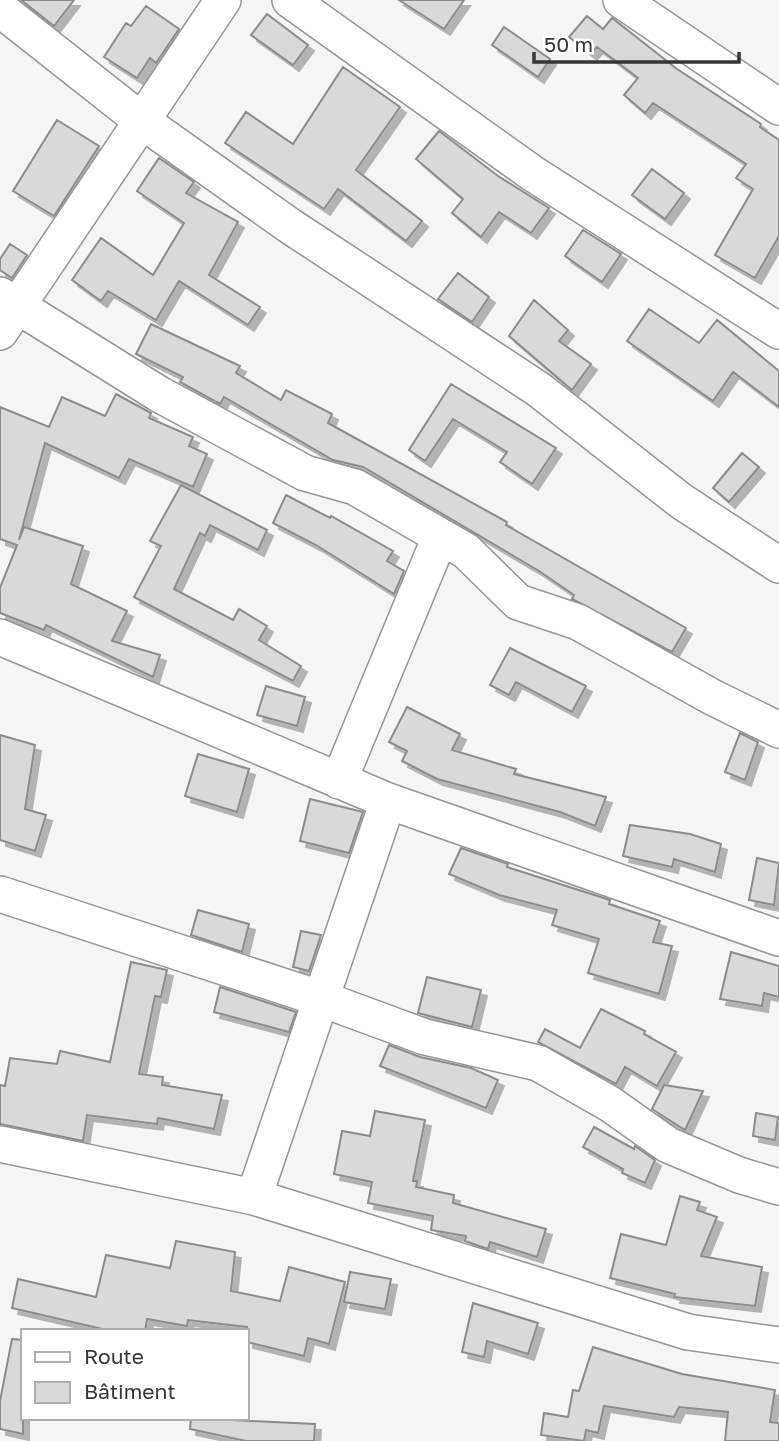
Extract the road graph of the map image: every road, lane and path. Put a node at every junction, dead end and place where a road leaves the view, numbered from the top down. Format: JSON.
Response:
{"nodes":[{"id":1,"x":223,"y":0,"type":"edge"},
{"id":2,"x":290,"y":0,"type":"edge"},
{"id":3,"x":621,"y":0,"type":"edge"},
{"id":4,"x":0,"y":9,"type":"edge"},
{"id":5,"x":779,"y":107,"type":"edge"},
{"id":6,"x":142,"y":121,"type":"junction"},
{"id":7,"x":6,"y":311,"type":"edge"},
{"id":8,"x":779,"y":331,"type":"edge"},
{"id":9,"x":440,"y":537,"type":"junction"},
{"id":10,"x":779,"y":565,"type":"edge"},
{"id":11,"x":0,"y":637,"type":"edge"},
{"id":12,"x":779,"y":730,"type":"edge"},
{"id":13,"x":339,"y":781,"type":"junction"},
{"id":14,"x":388,"y":801,"type":"junction"},
{"id":15,"x":0,"y":894,"type":"edge"},
{"id":16,"x":779,"y":938,"type":"edge"},
{"id":17,"x":321,"y":999,"type":"junction"},
{"id":18,"x":0,"y":1144,"type":"edge"},
{"id":19,"x":779,"y":1187,"type":"edge"},
{"id":20,"x":254,"y":1197,"type":"junction"},
{"id":21,"x":779,"y":1345,"type":"edge"}],
"edges":[{"from":1,"to":6,"type":"street"},
{"from":2,"to":8,"type":"street"},
{"from":3,"to":5,"type":"street"},
{"from":4,"to":6,"type":"street"},
{"from":6,"to":7,"type":"street"},
{"from":6,"to":10,"type":"street"},
{"from":7,"to":9,"type":"street"},
{"from":9,"to":12,"type":"street"},
{"from":9,"to":13,"type":"street"},
{"from":11,"to":13,"type":"street"},
{"from":13,"to":14,"type":"street"},
{"from":14,"to":16,"type":"street"},
{"from":14,"to":17,"type":"street"},
{"from":15,"to":17,"type":"street"},
{"from":17,"to":19,"type":"street"},
{"from":17,"to":20,"type":"street"},
{"from":18,"to":20,"type":"street"},
{"from":20,"to":21,"type":"street"}]}
